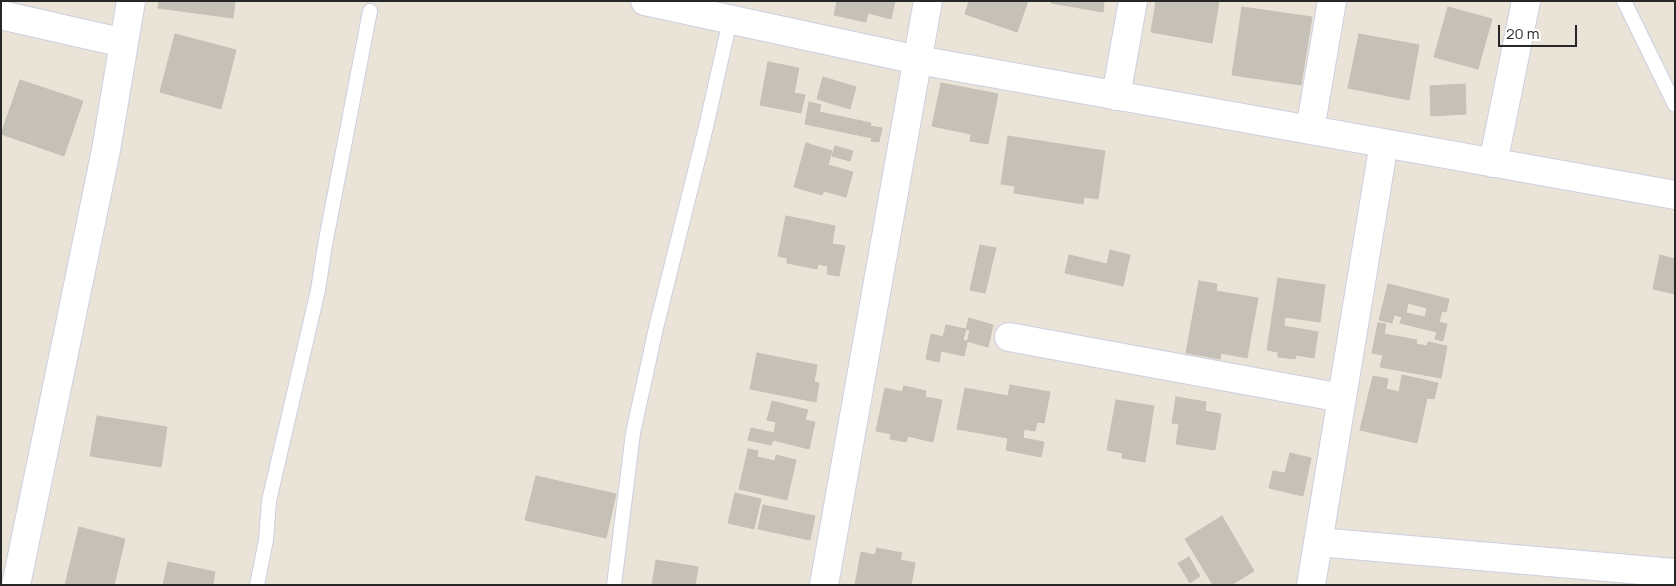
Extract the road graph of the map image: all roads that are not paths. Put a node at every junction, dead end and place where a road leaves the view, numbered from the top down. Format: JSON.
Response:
{"nodes":[{"id":1,"x":131,"y":1,"type":"edge"},
{"id":2,"x":645,"y":1,"type":"edge"},
{"id":3,"x":928,"y":1,"type":"edge"},
{"id":4,"x":1133,"y":1,"type":"edge"},
{"id":5,"x":1332,"y":1,"type":"edge"},
{"id":6,"x":1526,"y":1,"type":"edge"},
{"id":7,"x":1624,"y":1,"type":"edge"},
{"id":8,"x":731,"y":10,"type":"edge"},
{"id":9,"x":370,"y":11,"type":"dead end"},
{"id":10,"x":1,"y":15,"type":"edge"},
{"id":11,"x":124,"y":43,"type":"junction"},
{"id":12,"x":918,"y":60,"type":"junction"},
{"id":13,"x":1116,"y":96,"type":"junction"},
{"id":14,"x":1675,"y":105,"type":"edge"},
{"id":15,"x":1310,"y":130,"type":"junction"},
{"id":16,"x":1384,"y":143,"type":"junction"},
{"id":17,"x":1493,"y":163,"type":"junction"},
{"id":18,"x":1675,"y":195,"type":"edge"},
{"id":19,"x":1009,"y":337,"type":"dead end"},
{"id":20,"x":1342,"y":398,"type":"junction"},
{"id":21,"x":1318,"y":542,"type":"junction"},
{"id":22,"x":1675,"y":573,"type":"edge"},
{"id":23,"x":16,"y":585,"type":"edge"},
{"id":24,"x":257,"y":585,"type":"edge"},
{"id":25,"x":614,"y":585,"type":"edge"},
{"id":26,"x":824,"y":585,"type":"edge"},
{"id":27,"x":1311,"y":585,"type":"edge"}],
"edges":[{"from":1,"to":11,"type":"street"},
{"from":2,"to":8,"type":"street"},
{"from":3,"to":12,"type":"street"},
{"from":4,"to":13,"type":"street"},
{"from":5,"to":15,"type":"street"},
{"from":6,"to":17,"type":"street"},
{"from":7,"to":14,"type":"lane"},
{"from":8,"to":12,"type":"street"},
{"from":8,"to":25,"type":"lane"},
{"from":9,"to":24,"type":"lane"},
{"from":10,"to":11,"type":"street"},
{"from":11,"to":23,"type":"street"},
{"from":12,"to":13,"type":"street"},
{"from":12,"to":26,"type":"street"},
{"from":13,"to":15,"type":"street"},
{"from":15,"to":16,"type":"street"},
{"from":16,"to":17,"type":"street"},
{"from":16,"to":20,"type":"street"},
{"from":17,"to":18,"type":"street"},
{"from":19,"to":20,"type":"street"},
{"from":20,"to":21,"type":"street"},
{"from":21,"to":22,"type":"street"},
{"from":21,"to":27,"type":"street"}]}
